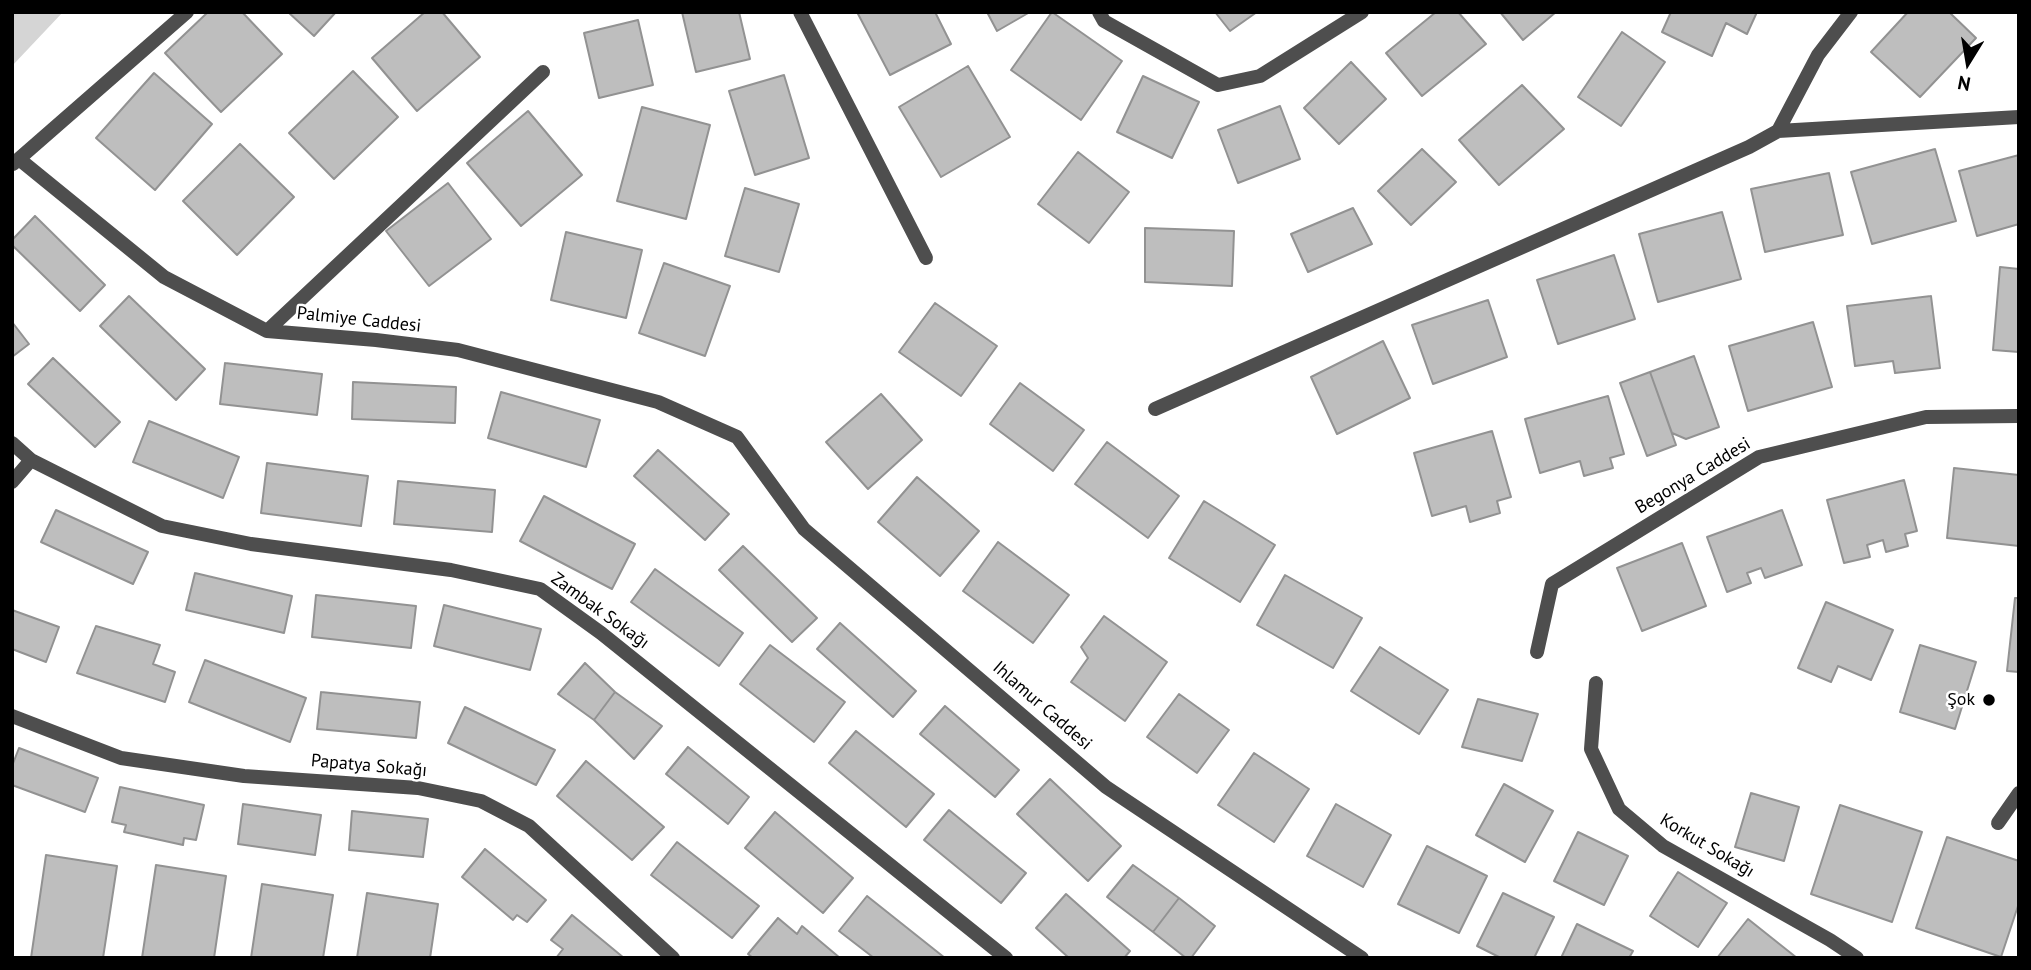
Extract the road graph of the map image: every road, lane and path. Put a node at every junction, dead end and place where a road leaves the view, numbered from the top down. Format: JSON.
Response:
{"nodes":[{"id":1,"x":187,"y":12,"type":"edge"},
{"id":2,"x":800,"y":12,"type":"edge"},
{"id":3,"x":1098,"y":12,"type":"edge"},
{"id":4,"x":1362,"y":12,"type":"edge"},
{"id":5,"x":1851,"y":12,"type":"edge"},
{"id":6,"x":543,"y":72,"type":"dead end"},
{"id":7,"x":2019,"y":117,"type":"edge"},
{"id":8,"x":1778,"y":131,"type":"junction"},
{"id":9,"x":16,"y":162,"type":"edge"},
{"id":10,"x":926,"y":258,"type":"dead end"},
{"id":11,"x":267,"y":331,"type":"junction"},
{"id":12,"x":1155,"y":409,"type":"dead end"},
{"id":13,"x":2019,"y":416,"type":"edge"},
{"id":14,"x":737,"y":438,"type":"joint"},
{"id":15,"x":12,"y":443,"type":"edge"},
{"id":16,"x":31,"y":460,"type":"junction"},
{"id":17,"x":12,"y":482,"type":"edge"},
{"id":18,"x":1537,"y":652,"type":"dead end"},
{"id":19,"x":1596,"y":683,"type":"dead end"},
{"id":20,"x":12,"y":716,"type":"edge"},
{"id":21,"x":2019,"y":793,"type":"edge"},
{"id":22,"x":1998,"y":822,"type":"dead end"},
{"id":23,"x":673,"y":958,"type":"edge"},
{"id":24,"x":1006,"y":958,"type":"edge"},
{"id":25,"x":1362,"y":958,"type":"edge"},
{"id":26,"x":1857,"y":958,"type":"edge"}],
"edges":[{"from":1,"to":9,"type":"street"},
{"from":2,"to":10,"type":"street"},
{"from":3,"to":4,"type":"street"},
{"from":5,"to":8,"type":"street"},
{"from":6,"to":11,"type":"street"},
{"from":7,"to":8,"type":"street"},
{"from":8,"to":12,"type":"street"},
{"from":9,"to":11,"type":"street","name":"Palmiye Caddesi"},
{"from":11,"to":14,"type":"street","name":"Palmiye Caddesi"},
{"from":13,"to":18,"type":"street","name":"Begonya Caddesi"},
{"from":14,"to":25,"type":"street","name":"Ihlamur Caddesi"},
{"from":15,"to":16,"type":"street","name":"Zambak Sokağı"},
{"from":16,"to":17,"type":"street"},
{"from":16,"to":24,"type":"street","name":"Zambak Sokağı"},
{"from":19,"to":26,"type":"street","name":"Korkut Sokağı"},
{"from":20,"to":23,"type":"street","name":"Papatya Sokağı"},
{"from":21,"to":22,"type":"street"}]}
